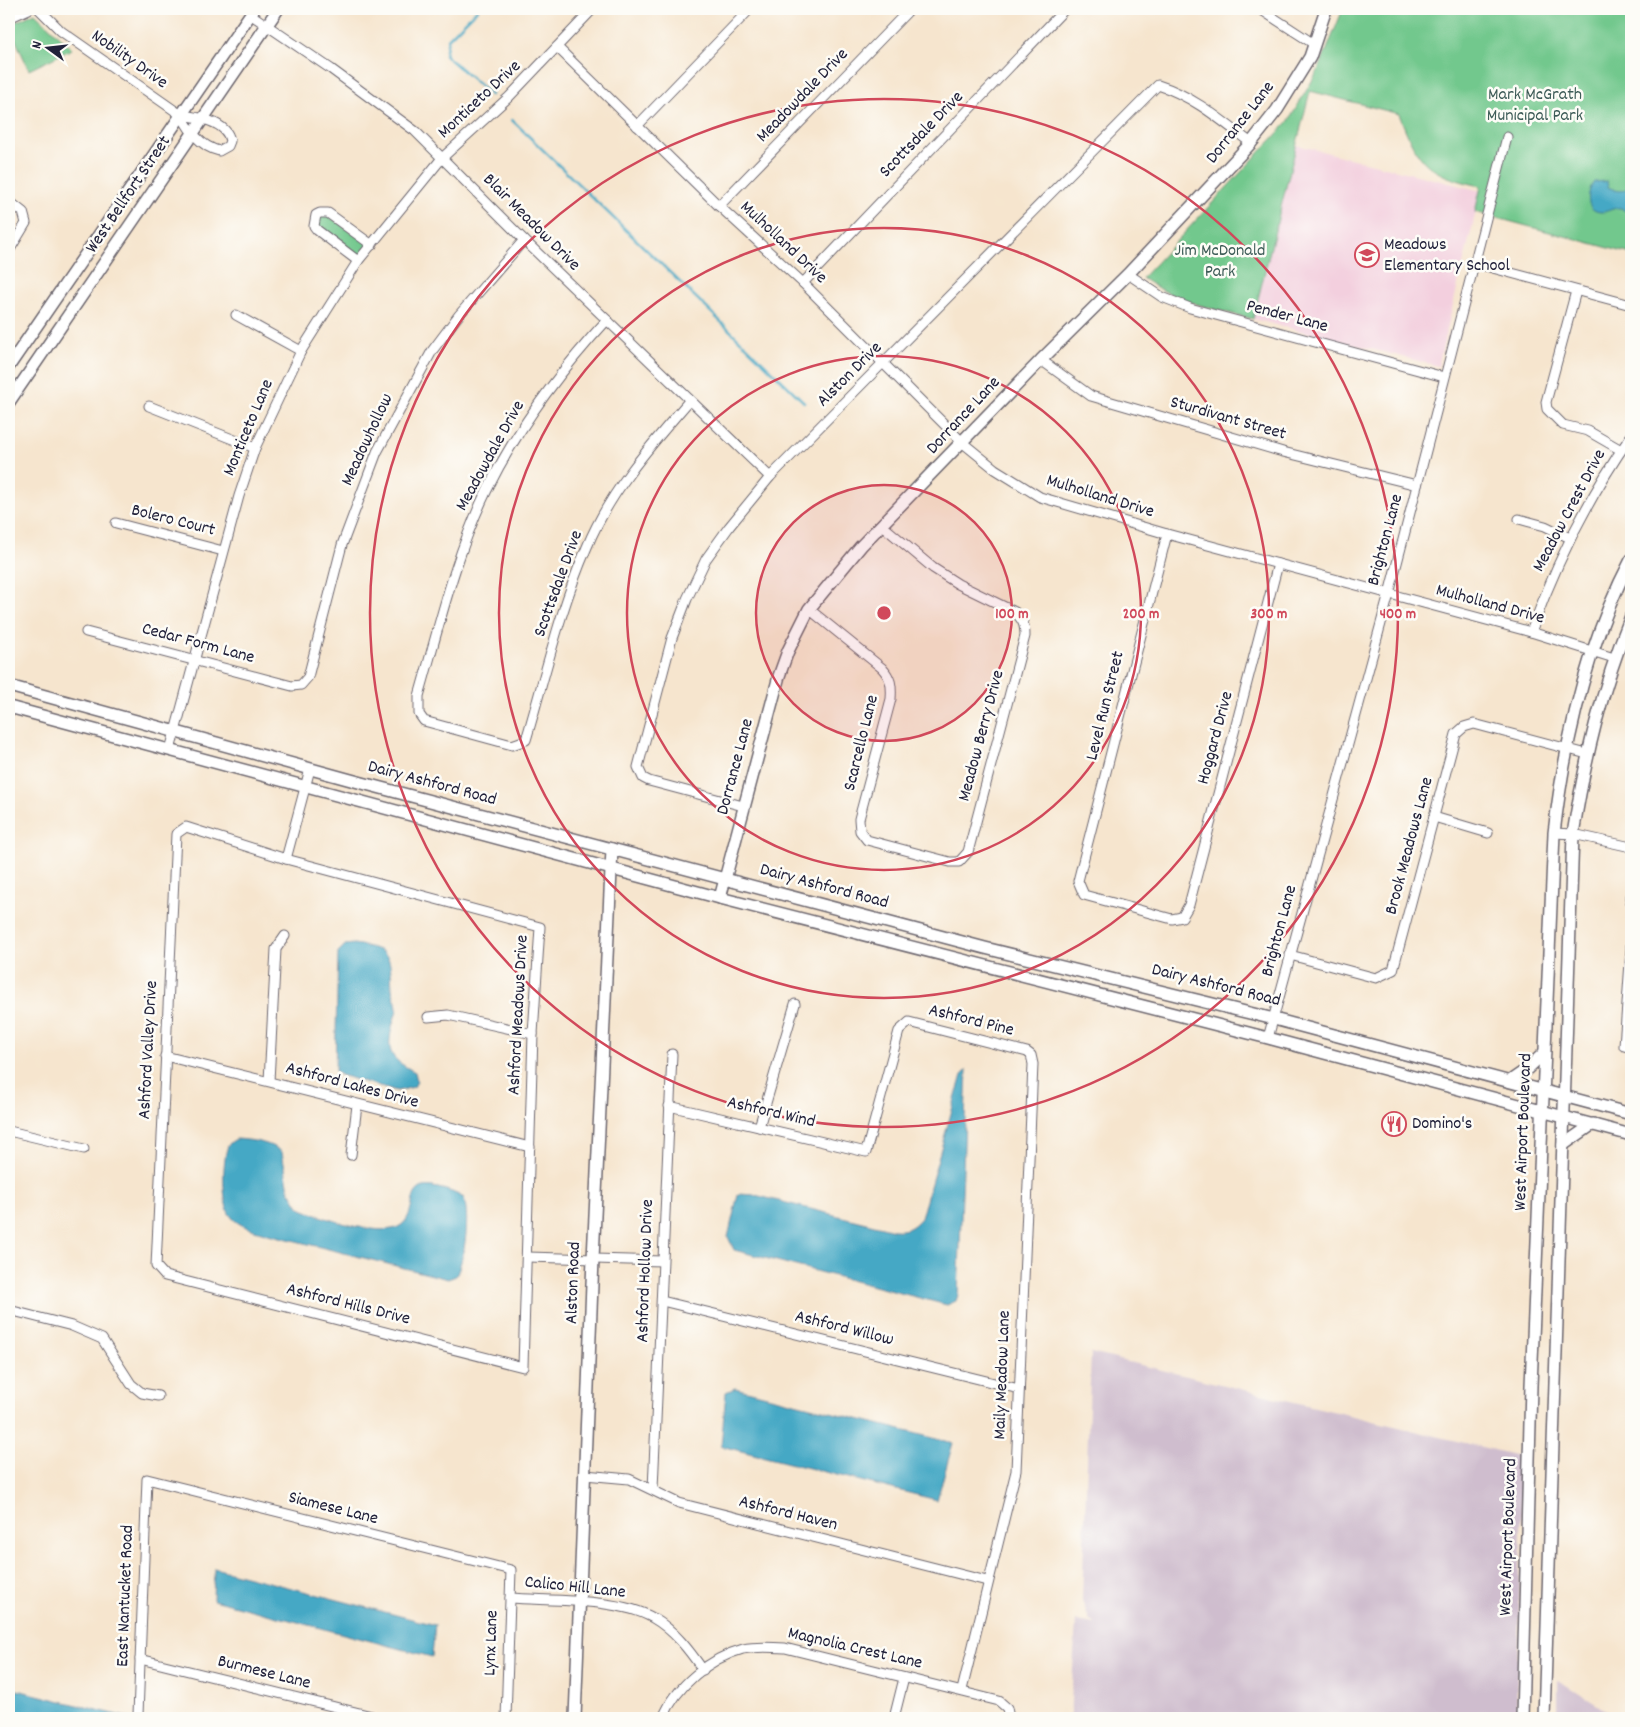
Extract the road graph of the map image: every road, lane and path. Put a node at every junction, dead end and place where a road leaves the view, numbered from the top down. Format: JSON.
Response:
{"nodes":[{"id":1,"x":29,"y":9,"type":"edge"},
{"id":2,"x":39,"y":9,"type":"edge"},
{"id":3,"x":278,"y":9,"type":"edge"},
{"id":4,"x":594,"y":9,"type":"edge"},
{"id":5,"x":750,"y":9,"type":"edge"},
{"id":6,"x":910,"y":9,"type":"edge"},
{"id":7,"x":1065,"y":9,"type":"edge"},
{"id":8,"x":1260,"y":9,"type":"edge"},
{"id":9,"x":1326,"y":9,"type":"edge"},
{"id":10,"x":252,"y":11,"type":"edge"},
{"id":11,"x":9,"y":18,"type":"edge"},
{"id":12,"x":267,"y":26,"type":"junction"},
{"id":13,"x":1314,"y":44,"type":"junction"},
{"id":14,"x":557,"y":47,"type":"junction"},
{"id":15,"x":181,"y":115,"type":"junction"},
{"id":16,"x":204,"y":118,"type":"junction"},
{"id":17,"x":638,"y":126,"type":"junction"},
{"id":18,"x":192,"y":135,"type":"junction"},
{"id":19,"x":1507,"y":137,"type":"dead end"},
{"id":20,"x":1251,"y":143,"type":"junction"},
{"id":21,"x":442,"y":158,"type":"junction"},
{"id":22,"x":9,"y":201,"type":"edge"},
{"id":23,"x":719,"y":206,"type":"junction"},
{"id":24,"x":524,"y":240,"type":"junction"},
{"id":25,"x":372,"y":245,"type":"junction"},
{"id":26,"x":9,"y":251,"type":"edge"},
{"id":27,"x":358,"y":261,"type":"junction"},
{"id":28,"x":1474,"y":263,"type":"junction"},
{"id":29,"x":1128,"y":274,"type":"junction"},
{"id":30,"x":68,"y":279,"type":"junction"},
{"id":31,"x":803,"y":283,"type":"junction"},
{"id":32,"x":86,"y":290,"type":"junction"},
{"id":33,"x":1576,"y":291,"type":"junction"},
{"id":34,"x":1631,"y":305,"type":"edge"},
{"id":35,"x":236,"y":315,"type":"dead end"},
{"id":36,"x":607,"y":320,"type":"junction"},
{"id":37,"x":301,"y":351,"type":"junction"},
{"id":38,"x":1041,"y":360,"type":"junction"},
{"id":39,"x":885,"y":363,"type":"junction"},
{"id":40,"x":9,"y":366,"type":"edge"},
{"id":41,"x":1444,"y":377,"type":"junction"},
{"id":42,"x":689,"y":401,"type":"junction"},
{"id":43,"x":9,"y":402,"type":"edge"},
{"id":44,"x":149,"y":406,"type":"dead end"},
{"id":45,"x":1631,"y":436,"type":"edge"},
{"id":46,"x":963,"y":443,"type":"junction"},
{"id":47,"x":255,"y":448,"type":"junction"},
{"id":48,"x":1621,"y":450,"type":"junction"},
{"id":49,"x":770,"y":478,"type":"junction"},
{"id":50,"x":1417,"y":485,"type":"junction"},
{"id":51,"x":1519,"y":519,"type":"dead end"},
{"id":52,"x":116,"y":523,"type":"dead end"},
{"id":53,"x":883,"y":526,"type":"junction"},
{"id":54,"x":1167,"y":534,"type":"junction"},
{"id":55,"x":1570,"y":538,"type":"junction"},
{"id":56,"x":223,"y":551,"type":"junction"},
{"id":57,"x":1631,"y":560,"type":"edge"},
{"id":58,"x":1278,"y":564,"type":"junction"},
{"id":59,"x":1389,"y":594,"type":"junction"},
{"id":60,"x":809,"y":609,"type":"junction"},
{"id":61,"x":1631,"y":616,"type":"edge"},
{"id":62,"x":86,"y":632,"type":"dead end"},
{"id":63,"x":1531,"y":632,"type":"junction"},
{"id":64,"x":1592,"y":652,"type":"junction"},
{"id":65,"x":1614,"y":658,"type":"junction"},
{"id":66,"x":195,"y":660,"type":"junction"},
{"id":67,"x":301,"y":684,"type":"joint"},
{"id":68,"x":13,"y":688,"type":"edge"},
{"id":69,"x":11,"y":708,"type":"edge"},
{"id":70,"x":175,"y":731,"type":"junction"},
{"id":71,"x":522,"y":743,"type":"joint"},
{"id":72,"x":1566,"y":747,"type":"junction"},
{"id":73,"x":170,"y":750,"type":"junction"},
{"id":74,"x":1587,"y":754,"type":"junction"},
{"id":75,"x":310,"y":769,"type":"junction"},
{"id":76,"x":305,"y":788,"type":"junction"},
{"id":77,"x":743,"y":806,"type":"junction"},
{"id":78,"x":1434,"y":817,"type":"junction"},
{"id":79,"x":1488,"y":833,"type":"dead end"},
{"id":80,"x":1554,"y":833,"type":"junction"},
{"id":81,"x":1573,"y":834,"type":"junction"},
{"id":82,"x":1631,"y":847,"type":"edge"},
{"id":83,"x":612,"y":849,"type":"junction"},
{"id":84,"x":286,"y":859,"type":"junction"},
{"id":85,"x":963,"y":859,"type":"joint"},
{"id":86,"x":610,"y":869,"type":"junction"},
{"id":87,"x":724,"y":879,"type":"junction"},
{"id":88,"x":1631,"y":896,"type":"edge"},
{"id":89,"x":720,"y":898,"type":"junction"},
{"id":90,"x":1182,"y":917,"type":"joint"},
{"id":91,"x":285,"y":936,"type":"dead end"},
{"id":92,"x":984,"y":948,"type":"junction"},
{"id":93,"x":1631,"y":948,"type":"edge"},
{"id":94,"x":1290,"y":956,"type":"junction"},
{"id":95,"x":980,"y":966,"type":"junction"},
{"id":96,"x":795,"y":1004,"type":"dead end"},
{"id":97,"x":428,"y":1017,"type":"dead end"},
{"id":98,"x":1274,"y":1019,"type":"junction"},
{"id":99,"x":533,"y":1034,"type":"junction"},
{"id":100,"x":1268,"y":1038,"type":"junction"},
{"id":101,"x":1631,"y":1048,"type":"edge"},
{"id":102,"x":1544,"y":1052,"type":"junction"},
{"id":103,"x":672,"y":1054,"type":"dead end"},
{"id":104,"x":165,"y":1056,"type":"junction"},
{"id":105,"x":1031,"y":1056,"type":"joint"},
{"id":106,"x":269,"y":1081,"type":"junction"},
{"id":107,"x":1510,"y":1081,"type":"junction"},
{"id":108,"x":1542,"y":1090,"type":"junction"},
{"id":109,"x":1564,"y":1096,"type":"junction"},
{"id":110,"x":357,"y":1105,"type":"junction"},
{"id":111,"x":669,"y":1106,"type":"junction"},
{"id":112,"x":1542,"y":1111,"type":"junction"},
{"id":113,"x":1631,"y":1114,"type":"edge"},
{"id":114,"x":1564,"y":1117,"type":"junction"},
{"id":115,"x":1593,"y":1124,"type":"junction"},
{"id":116,"x":759,"y":1127,"type":"junction"},
{"id":117,"x":9,"y":1131,"type":"edge"},
{"id":118,"x":1631,"y":1135,"type":"edge"},
{"id":119,"x":1563,"y":1145,"type":"junction"},
{"id":120,"x":530,"y":1147,"type":"junction"},
{"id":121,"x":84,"y":1149,"type":"dead end"},
{"id":122,"x":866,"y":1152,"type":"joint"},
{"id":123,"x":350,"y":1155,"type":"dead end"},
{"id":124,"x":528,"y":1257,"type":"junction"},
{"id":125,"x":593,"y":1260,"type":"junction"},
{"id":126,"x":662,"y":1261,"type":"junction"},
{"id":127,"x":165,"y":1276,"type":"joint"},
{"id":128,"x":662,"y":1301,"type":"junction"},
{"id":129,"x":9,"y":1310,"type":"edge"},
{"id":130,"x":523,"y":1367,"type":"joint"},
{"id":131,"x":1019,"y":1389,"type":"junction"},
{"id":132,"x":158,"y":1396,"type":"dead end"},
{"id":133,"x":585,"y":1475,"type":"junction"},
{"id":134,"x":147,"y":1479,"type":"joint"},
{"id":135,"x":653,"y":1489,"type":"junction"},
{"id":136,"x":511,"y":1570,"type":"joint"},
{"id":137,"x":987,"y":1581,"type":"junction"},
{"id":138,"x":510,"y":1598,"type":"junction"},
{"id":139,"x":580,"y":1603,"type":"junction"},
{"id":140,"x":140,"y":1659,"type":"junction"},
{"id":141,"x":703,"y":1670,"type":"junction"},
{"id":142,"x":904,"y":1678,"type":"junction"},
{"id":143,"x":962,"y":1690,"type":"junction"},
{"id":144,"x":138,"y":1715,"type":"dead end"},
{"id":145,"x":380,"y":1718,"type":"edge"},
{"id":146,"x":506,"y":1718,"type":"edge"},
{"id":147,"x":575,"y":1718,"type":"edge"},
{"id":148,"x":664,"y":1718,"type":"edge"},
{"id":149,"x":894,"y":1718,"type":"edge"},
{"id":150,"x":1009,"y":1718,"type":"edge"},
{"id":151,"x":1522,"y":1718,"type":"edge"},
{"id":152,"x":1544,"y":1718,"type":"edge"}],
"edges":[{"from":1,"to":11,"type":"street"},
{"from":2,"to":15,"type":"street","name":"Nobility Drive"},
{"from":3,"to":12,"type":"main road","name":"West Bellfort Street"},
{"from":4,"to":14,"type":"street"},
{"from":5,"to":17,"type":"street"},
{"from":6,"to":23,"type":"street","name":"Meadowdale Drive"},
{"from":7,"to":31,"type":"street","name":"Scottsdale Drive"},
{"from":8,"to":13,"type":"street"},
{"from":9,"to":13,"type":"main road","name":"Dorrance Lane"},
{"from":10,"to":12,"type":"street","name":"Blair Meadow Drive"},
{"from":10,"to":15,"type":"main road","name":"West Bellfort Street"},
{"from":12,"to":16,"type":"main road","name":"West Bellfort Street"},
{"from":12,"to":21,"type":"street","name":"Blair Meadow Drive"},
{"from":13,"to":20,"type":"main road","name":"Dorrance Lane"},
{"from":14,"to":17,"type":"street","name":"Mulholland Drive"},
{"from":14,"to":21,"type":"street","name":"Monticeto Drive"},
{"from":15,"to":16,"type":"street","name":"Nobility Drive"},
{"from":15,"to":18,"type":"street","name":"Nobility Drive"},
{"from":15,"to":30,"type":"main road","name":"West Bellfort Street"},
{"from":16,"to":18,"type":"main road","name":"West Bellfort Street"},
{"from":16,"to":18,"type":"street","name":"Nobility Drive"},
{"from":17,"to":23,"type":"street","name":"Mulholland Drive"},
{"from":18,"to":32,"type":"main road","name":"West Bellfort Street"},
{"from":19,"to":28,"type":"street","name":"Brighton Lane"},
{"from":20,"to":29,"type":"main road","name":"Dorrance Lane"},
{"from":20,"to":39,"type":"street","name":"Alston Drive"},
{"from":21,"to":24,"type":"street","name":"Blair Meadow Drive"},
{"from":21,"to":25,"type":"street","name":"Monticeto Lane"},
{"from":22,"to":26,"type":"street"},
{"from":23,"to":31,"type":"street","name":"Mulholland Drive"},
{"from":24,"to":36,"type":"street","name":"Blair Meadow Drive"},
{"from":24,"to":67,"type":"street","name":"Meadowhollow"},
{"from":25,"to":27,"type":"street","name":"Monticeto Lane"},
{"from":25,"to":27,"type":"street"},
{"from":27,"to":37,"type":"street","name":"Monticeto Lane"},
{"from":28,"to":33,"type":"street"},
{"from":28,"to":41,"type":"street","name":"Brighton Lane"},
{"from":29,"to":38,"type":"main road","name":"Dorrance Lane"},
{"from":29,"to":41,"type":"street","name":"Pender Lane"},
{"from":30,"to":32,"type":"main road"},
{"from":30,"to":40,"type":"main road","name":"West Bellfort Street"},
{"from":31,"to":39,"type":"street","name":"Mulholland Drive"},
{"from":32,"to":43,"type":"main road","name":"West Bellfort Street"},
{"from":33,"to":34,"type":"street"},
{"from":33,"to":48,"type":"street"},
{"from":35,"to":37,"type":"street"},
{"from":36,"to":42,"type":"street","name":"Blair Meadow Drive"},
{"from":36,"to":71,"type":"street","name":"Meadowdale Drive"},
{"from":37,"to":47,"type":"street","name":"Monticeto Lane"},
{"from":38,"to":46,"type":"main road","name":"Dorrance Lane"},
{"from":38,"to":50,"type":"street","name":"Sturdivant Street"},
{"from":39,"to":46,"type":"street","name":"Mulholland Drive"},
{"from":39,"to":49,"type":"street","name":"Alston Drive"},
{"from":41,"to":50,"type":"street","name":"Brighton Lane"},
{"from":42,"to":49,"type":"street","name":"Blair Meadow Drive"},
{"from":42,"to":71,"type":"street","name":"Scottsdale Drive"},
{"from":44,"to":47,"type":"street"},
{"from":45,"to":48,"type":"street","name":"Meadow Crest Drive"},
{"from":46,"to":53,"type":"main road","name":"Dorrance Lane"},
{"from":46,"to":54,"type":"street","name":"Mulholland Drive"},
{"from":47,"to":56,"type":"street","name":"Monticeto Lane"},
{"from":48,"to":55,"type":"street","name":"Meadow Crest Drive"},
{"from":49,"to":77,"type":"street","name":"Alston Drive"},
{"from":50,"to":59,"type":"street","name":"Brighton Lane"},
{"from":51,"to":55,"type":"street"},
{"from":52,"to":56,"type":"street","name":"Bolero Court"},
{"from":53,"to":60,"type":"main road","name":"Dorrance Lane"},
{"from":53,"to":85,"type":"street","name":"Meadow Berry Drive"},
{"from":54,"to":58,"type":"street","name":"Mulholland Drive"},
{"from":54,"to":90,"type":"street","name":"Level Run Street"},
{"from":55,"to":63,"type":"street","name":"Meadow Crest Drive"},
{"from":56,"to":66,"type":"street","name":"Monticeto Lane"},
{"from":57,"to":64,"type":"main road","name":"West Airport Boulevard"},
{"from":58,"to":59,"type":"street","name":"Mulholland Drive"},
{"from":58,"to":90,"type":"street","name":"Hoggard Drive"},
{"from":59,"to":63,"type":"street","name":"Mulholland Drive"},
{"from":59,"to":94,"type":"street","name":"Brighton Lane"},
{"from":60,"to":77,"type":"main road","name":"Dorrance Lane"},
{"from":60,"to":85,"type":"street","name":"Scarcello Lane"},
{"from":61,"to":65,"type":"main road"},
{"from":62,"to":66,"type":"street","name":"Cedar Form Lane"},
{"from":63,"to":64,"type":"street","name":"Mulholland Drive"},
{"from":64,"to":65,"type":"street","name":"Mulholland Drive"},
{"from":64,"to":72,"type":"main road","name":"West Airport Boulevard"},
{"from":65,"to":74,"type":"main road"},
{"from":66,"to":67,"type":"street","name":"Cedar Form Lane"},
{"from":66,"to":70,"type":"street","name":"Monticeto Lane"},
{"from":68,"to":69,"type":"main road"},
{"from":68,"to":70,"type":"main road","name":"Dairy Ashford Road"},
{"from":69,"to":73,"type":"main road","name":"Dairy Ashford Road"},
{"from":70,"to":73,"type":"street","name":"Monticeto Lane"},
{"from":70,"to":75,"type":"main road","name":"Dairy Ashford Road"},
{"from":72,"to":74,"type":"street"},
{"from":72,"to":78,"type":"street","name":"Brook Meadows Lane"},
{"from":72,"to":80,"type":"main road","name":"West Airport Boulevard"},
{"from":73,"to":76,"type":"main road","name":"Dairy Ashford Road"},
{"from":74,"to":81,"type":"main road"},
{"from":75,"to":76,"type":"street"},
{"from":75,"to":83,"type":"main road","name":"Dairy Ashford Road"},
{"from":76,"to":84,"type":"street"},
{"from":76,"to":86,"type":"main road","name":"Dairy Ashford Road"},
{"from":77,"to":87,"type":"main road","name":"Dorrance Lane"},
{"from":78,"to":79,"type":"street"},
{"from":78,"to":94,"type":"street","name":"Brook Meadows Lane"},
{"from":80,"to":81,"type":"street"},
{"from":80,"to":102,"type":"main road","name":"West Airport Boulevard"},
{"from":81,"to":82,"type":"street"},
{"from":81,"to":109,"type":"main road"},
{"from":83,"to":86,"type":"main road","name":"Alston Road"},
{"from":83,"to":87,"type":"main road","name":"Dairy Ashford Road"},
{"from":84,"to":99,"type":"street","name":"Ashford Meadows Drive"},
{"from":84,"to":104,"type":"street","name":"Ashford Valley Drive"},
{"from":86,"to":89,"type":"main road","name":"Dairy Ashford Road"},
{"from":86,"to":125,"type":"main road","name":"Alston Road"},
{"from":87,"to":89,"type":"main road","name":"Dorrance Lane"},
{"from":87,"to":92,"type":"main road","name":"Dairy Ashford Road"},
{"from":88,"to":93,"type":"street"},
{"from":89,"to":95,"type":"main road","name":"Dairy Ashford Road"},
{"from":91,"to":106,"type":"street"},
{"from":92,"to":95,"type":"main road"},
{"from":92,"to":98,"type":"main road","name":"Dairy Ashford Road"},
{"from":93,"to":101,"type":"street"},
{"from":94,"to":98,"type":"street","name":"Brighton Lane"},
{"from":95,"to":100,"type":"main road","name":"Dairy Ashford Road"},
{"from":96,"to":116,"type":"street"},
{"from":97,"to":99,"type":"street"},
{"from":98,"to":100,"type":"street","name":"Brighton Lane"},
{"from":98,"to":107,"type":"main road","name":"Dairy Ashford Road"},
{"from":99,"to":120,"type":"street","name":"Ashford Meadows Drive"},
{"from":100,"to":112,"type":"main road","name":"Dairy Ashford Road"},
{"from":102,"to":107,"type":"main road"},
{"from":102,"to":108,"type":"main road","name":"West Airport Boulevard"},
{"from":103,"to":111,"type":"street","name":"Ashford Hollow Drive"},
{"from":104,"to":106,"type":"street","name":"Ashford Lakes Drive"},
{"from":104,"to":127,"type":"street","name":"Ashford Valley Drive"},
{"from":105,"to":122,"type":"street","name":"Ashford Pine"},
{"from":105,"to":131,"type":"street","name":"Maily Meadow Lane"},
{"from":106,"to":110,"type":"street","name":"Ashford Lakes Drive"},
{"from":107,"to":108,"type":"main road","name":"Dairy Ashford Road"},
{"from":108,"to":109,"type":"main road","name":"Dairy Ashford Road"},
{"from":108,"to":112,"type":"main road","name":"West Airport Boulevard"},
{"from":109,"to":113,"type":"main road","name":"Dairy Ashford Road"},
{"from":109,"to":114,"type":"main road"},
{"from":110,"to":120,"type":"street","name":"Ashford Lakes Drive"},
{"from":110,"to":123,"type":"street"},
{"from":111,"to":116,"type":"street","name":"Ashford Wind"},
{"from":111,"to":126,"type":"street","name":"Ashford Hollow Drive"},
{"from":112,"to":114,"type":"main road","name":"Dairy Ashford Road"},
{"from":112,"to":151,"type":"main road","name":"West Airport Boulevard"},
{"from":114,"to":115,"type":"main road","name":"Dairy Ashford Road"},
{"from":114,"to":119,"type":"main road"},
{"from":115,"to":118,"type":"main road","name":"Dairy Ashford Road"},
{"from":115,"to":119,"type":"main road"},
{"from":116,"to":122,"type":"street","name":"Ashford Wind"},
{"from":117,"to":121,"type":"street"},
{"from":119,"to":152,"type":"main road"},
{"from":120,"to":124,"type":"street","name":"Ashford Meadows Drive"},
{"from":124,"to":125,"type":"street"},
{"from":124,"to":130,"type":"street","name":"Ashford Meadows Drive"},
{"from":125,"to":126,"type":"street"},
{"from":125,"to":133,"type":"main road","name":"Alston Road"},
{"from":126,"to":128,"type":"street","name":"Ashford Hollow Drive"},
{"from":127,"to":130,"type":"street","name":"Ashford Hills Drive"},
{"from":128,"to":131,"type":"street","name":"Ashford Willow"},
{"from":128,"to":135,"type":"street","name":"Ashford Hollow Drive"},
{"from":129,"to":132,"type":"street"},
{"from":131,"to":137,"type":"street","name":"Maily Meadow Lane"},
{"from":133,"to":135,"type":"street","name":"Ashford Haven"},
{"from":133,"to":139,"type":"main road","name":"Alston Road"},
{"from":134,"to":136,"type":"street","name":"Siamese Lane"},
{"from":134,"to":140,"type":"street","name":"East Nantucket Road"},
{"from":135,"to":137,"type":"street","name":"Ashford Haven"},
{"from":136,"to":138,"type":"street","name":"Lynx Lane"},
{"from":137,"to":143,"type":"street","name":"Maily Meadow Lane"},
{"from":138,"to":139,"type":"street","name":"Calico Hill Lane"},
{"from":138,"to":146,"type":"street","name":"Lynx Lane"},
{"from":139,"to":141,"type":"street","name":"Calico Hill Lane"},
{"from":139,"to":147,"type":"main road","name":"Alston Road"},
{"from":140,"to":144,"type":"street","name":"East Nantucket Road"},
{"from":140,"to":145,"type":"street","name":"Burmese Lane"},
{"from":141,"to":142,"type":"street","name":"Magnolia Crest Lane"},
{"from":141,"to":148,"type":"street","name":"Magnolia Crest Lane"},
{"from":142,"to":143,"type":"street","name":"Magnolia Crest Lane"},
{"from":142,"to":149,"type":"street"},
{"from":143,"to":150,"type":"street","name":"Magnolia Crest Lane"}]}
